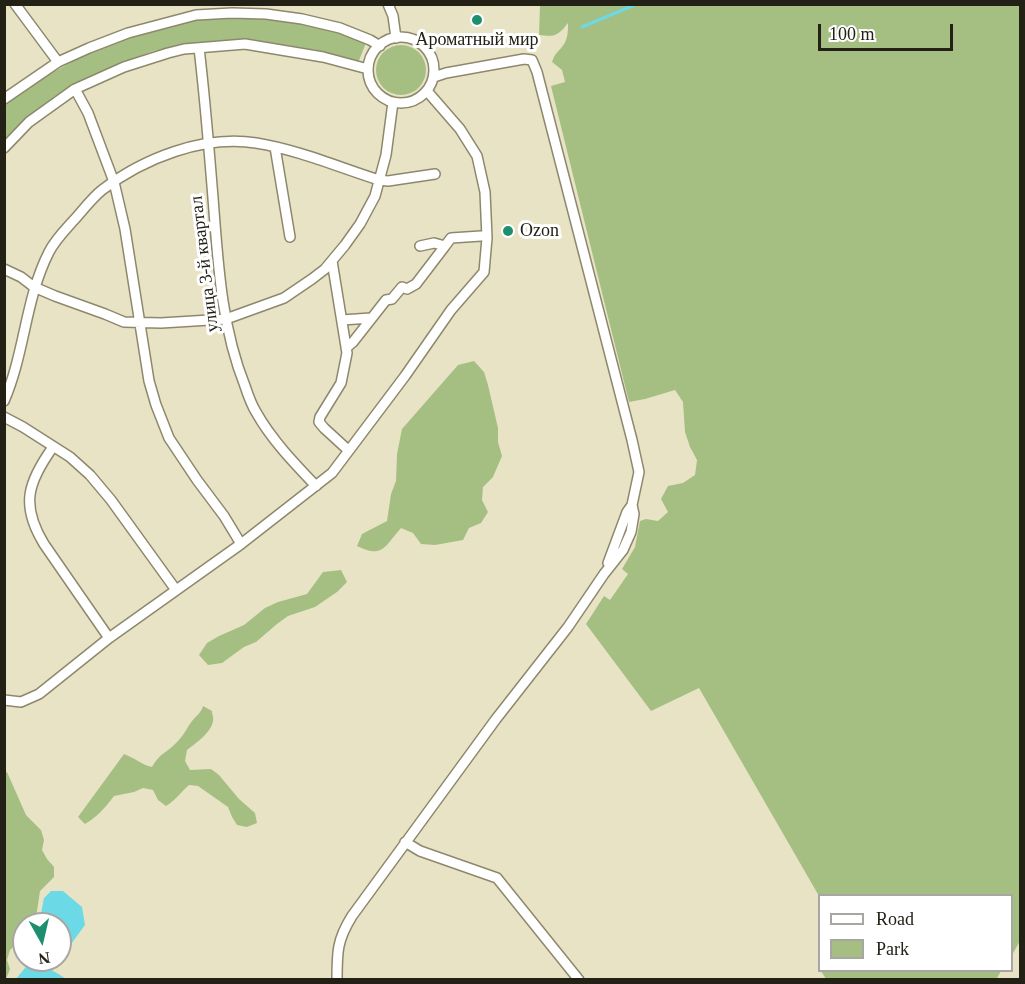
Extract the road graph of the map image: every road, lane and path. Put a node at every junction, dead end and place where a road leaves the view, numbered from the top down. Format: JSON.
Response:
{"nodes":[{"id":1,"x":15,"y":4,"type":"edge"},
{"id":2,"x":196,"y":4,"type":"edge"},
{"id":3,"x":388,"y":4,"type":"edge"},
{"id":4,"x":196,"y":15,"type":"junction"},
{"id":5,"x":396,"y":38,"type":"junction"},
{"id":6,"x":380,"y":46,"type":"junction"},
{"id":7,"x":199,"y":48,"type":"junction"},
{"id":8,"x":430,"y":57,"type":"junction"},
{"id":9,"x":58,"y":62,"type":"junction"},
{"id":10,"x":368,"y":69,"type":"junction"},
{"id":11,"x":537,"y":72,"type":"junction"},
{"id":12,"x":434,"y":77,"type":"junction"},
{"id":13,"x":75,"y":89,"type":"junction"},
{"id":14,"x":427,"y":91,"type":"junction"},
{"id":15,"x":4,"y":99,"type":"edge"},
{"id":16,"x":393,"y":102,"type":"junction"},
{"id":17,"x":208,"y":144,"type":"junction"},
{"id":18,"x":275,"y":147,"type":"junction"},
{"id":19,"x":4,"y":148,"type":"edge"},
{"id":20,"x":435,"y":174,"type":"dead end"},
{"id":21,"x":379,"y":180,"type":"junction"},
{"id":22,"x":114,"y":182,"type":"junction"},
{"id":23,"x":481,"y":236,"type":"dead end"},
{"id":24,"x":290,"y":237,"type":"dead end"},
{"id":25,"x":420,"y":246,"type":"dead end"},
{"id":26,"x":445,"y":246,"type":"junction"},
{"id":27,"x":332,"y":261,"type":"junction"},
{"id":28,"x":4,"y":269,"type":"edge"},
{"id":29,"x":34,"y":287,"type":"junction"},
{"id":30,"x":371,"y":318,"type":"junction"},
{"id":31,"x":226,"y":320,"type":"junction"},
{"id":32,"x":342,"y":320,"type":"junction"},
{"id":33,"x":140,"y":322,"type":"junction"},
{"id":34,"x":346,"y":348,"type":"junction"},
{"id":35,"x":4,"y":401,"type":"edge"},
{"id":36,"x":4,"y":417,"type":"edge"},
{"id":37,"x":53,"y":447,"type":"junction"},
{"id":38,"x":348,"y":450,"type":"junction"},
{"id":39,"x":316,"y":486,"type":"junction"},
{"id":40,"x":241,"y":544,"type":"junction"},
{"id":41,"x":176,"y":590,"type":"junction"},
{"id":42,"x":109,"y":638,"type":"junction"},
{"id":43,"x":4,"y":700,"type":"edge"},
{"id":44,"x":405,"y":842,"type":"junction"},
{"id":45,"x":337,"y":980,"type":"edge"},
{"id":46,"x":579,"y":980,"type":"edge"}],
"edges":[{"from":1,"to":9,"type":"street"},
{"from":2,"to":4,"type":"street"},
{"from":3,"to":5,"type":"street"},
{"from":4,"to":6,"type":"street"},
{"from":4,"to":9,"type":"street"},
{"from":5,"to":6,"type":"street"},
{"from":5,"to":8,"type":"street"},
{"from":6,"to":10,"type":"street"},
{"from":7,"to":10,"type":"street"},
{"from":7,"to":13,"type":"street"},
{"from":7,"to":17,"type":"street","name":"улица 3-й квартал"},
{"from":8,"to":11,"type":"street"},
{"from":8,"to":12,"type":"street"},
{"from":9,"to":15,"type":"street"},
{"from":10,"to":16,"type":"street"},
{"from":11,"to":12,"type":"street"},
{"from":11,"to":44,"type":"street"},
{"from":12,"to":14,"type":"street"},
{"from":13,"to":19,"type":"street"},
{"from":13,"to":22,"type":"street"},
{"from":14,"to":16,"type":"street"},
{"from":14,"to":38,"type":"street"},
{"from":16,"to":21,"type":"street"},
{"from":17,"to":18,"type":"street"},
{"from":17,"to":22,"type":"street"},
{"from":17,"to":31,"type":"street","name":"улица 3-й квартал"},
{"from":18,"to":21,"type":"street"},
{"from":18,"to":24,"type":"street"},
{"from":20,"to":21,"type":"street"},
{"from":21,"to":27,"type":"street"},
{"from":22,"to":29,"type":"street"},
{"from":22,"to":33,"type":"street"},
{"from":23,"to":26,"type":"street"},
{"from":25,"to":26,"type":"street"},
{"from":26,"to":30,"type":"street"},
{"from":27,"to":31,"type":"street"},
{"from":27,"to":32,"type":"street"},
{"from":28,"to":29,"type":"street"},
{"from":29,"to":33,"type":"street"},
{"from":29,"to":35,"type":"street"},
{"from":30,"to":32,"type":"street"},
{"from":30,"to":34,"type":"street"},
{"from":31,"to":33,"type":"street"},
{"from":31,"to":39,"type":"street","name":"улица 3-й квартал"},
{"from":32,"to":34,"type":"street"},
{"from":33,"to":40,"type":"street"},
{"from":34,"to":38,"type":"street"},
{"from":36,"to":37,"type":"street"},
{"from":37,"to":41,"type":"street"},
{"from":37,"to":42,"type":"street"},
{"from":38,"to":39,"type":"street"},
{"from":39,"to":40,"type":"street"},
{"from":40,"to":41,"type":"street"},
{"from":41,"to":42,"type":"street"},
{"from":42,"to":43,"type":"street"},
{"from":44,"to":45,"type":"street"},
{"from":44,"to":46,"type":"street"}]}
